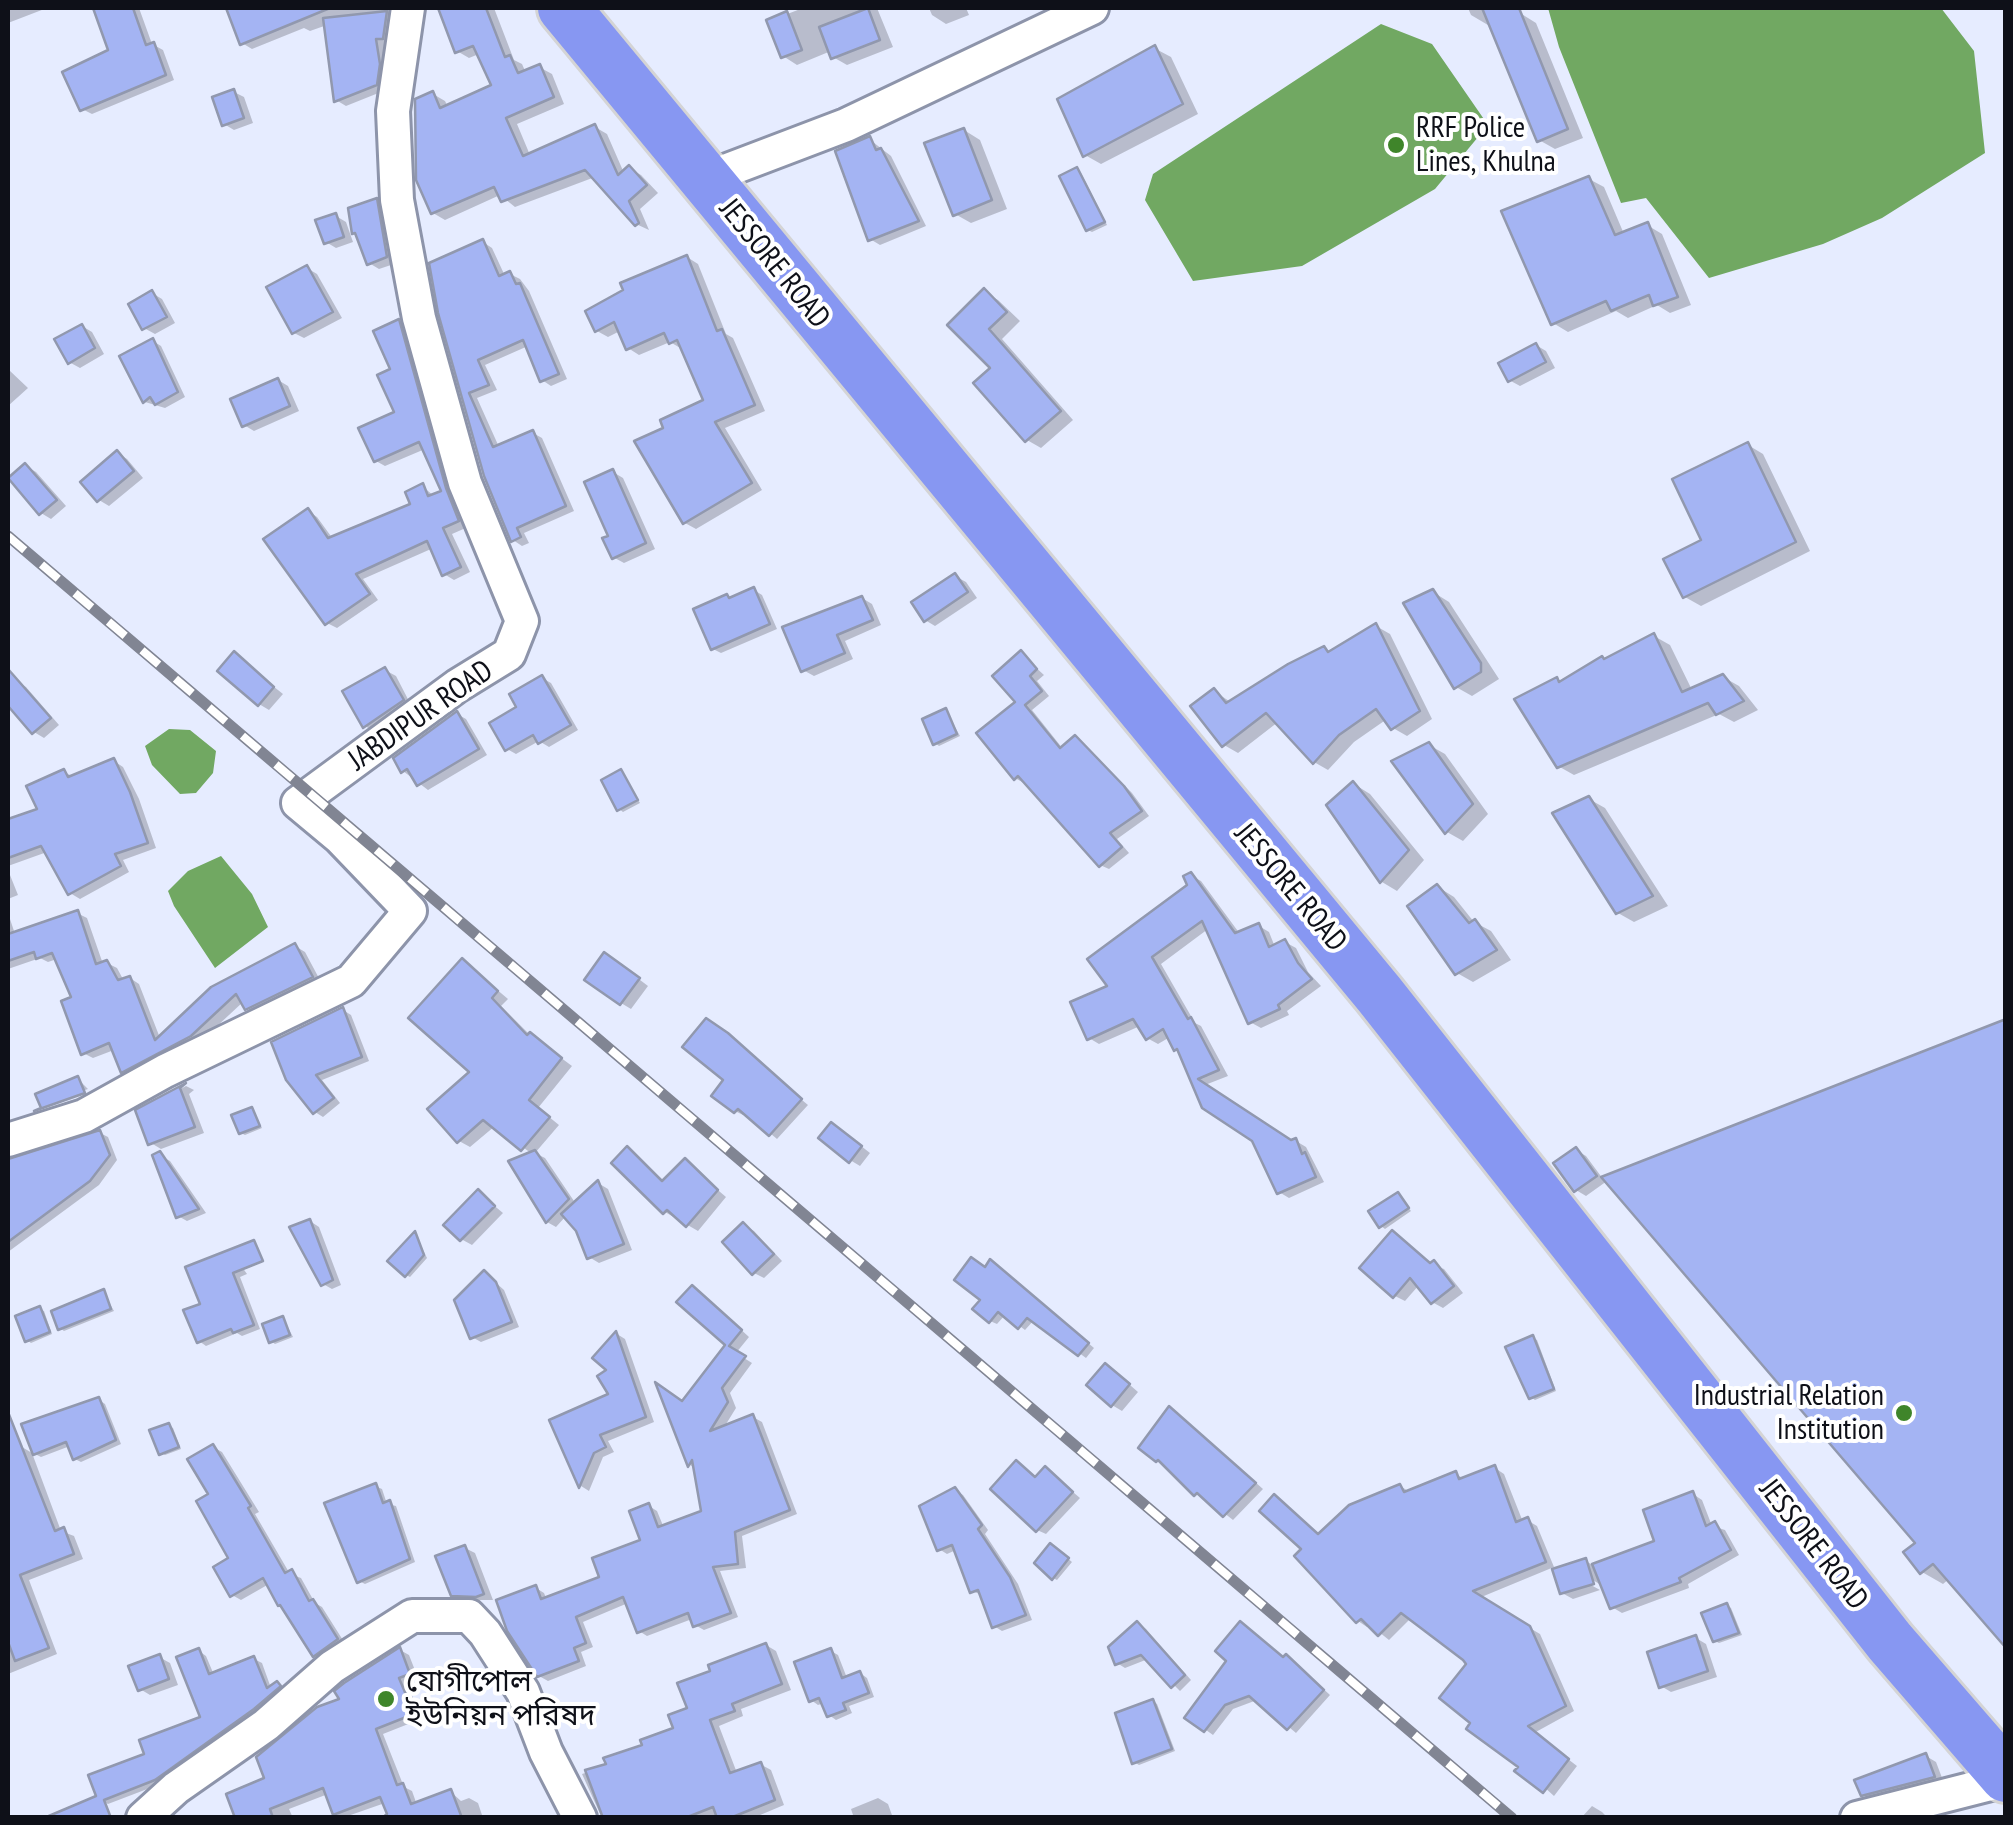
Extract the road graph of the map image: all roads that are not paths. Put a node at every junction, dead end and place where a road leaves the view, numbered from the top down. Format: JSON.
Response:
{"nodes":[{"id":1,"x":408,"y":8,"type":"edge"},
{"id":2,"x":564,"y":8,"type":"edge"},
{"id":3,"x":1092,"y":8,"type":"edge"},
{"id":4,"x":704,"y":179,"type":"junction"},
{"id":5,"x":8,"y":1140,"type":"edge"},
{"id":6,"x":2006,"y":1778,"type":"edge"},
{"id":7,"x":143,"y":1818,"type":"edge"},
{"id":8,"x":580,"y":1818,"type":"edge"},
{"id":9,"x":1857,"y":1818,"type":"edge"}],
"edges":[{"from":1,"to":5,"type":"street","name":"JABDIPUR ROAD"},
{"from":2,"to":4,"type":"highway","name":"JESSORE ROAD"},
{"from":3,"to":4,"type":"street"},
{"from":4,"to":6,"type":"highway","name":"JESSORE ROAD"},
{"from":6,"to":9,"type":"street"},
{"from":7,"to":8,"type":"street"}]}
